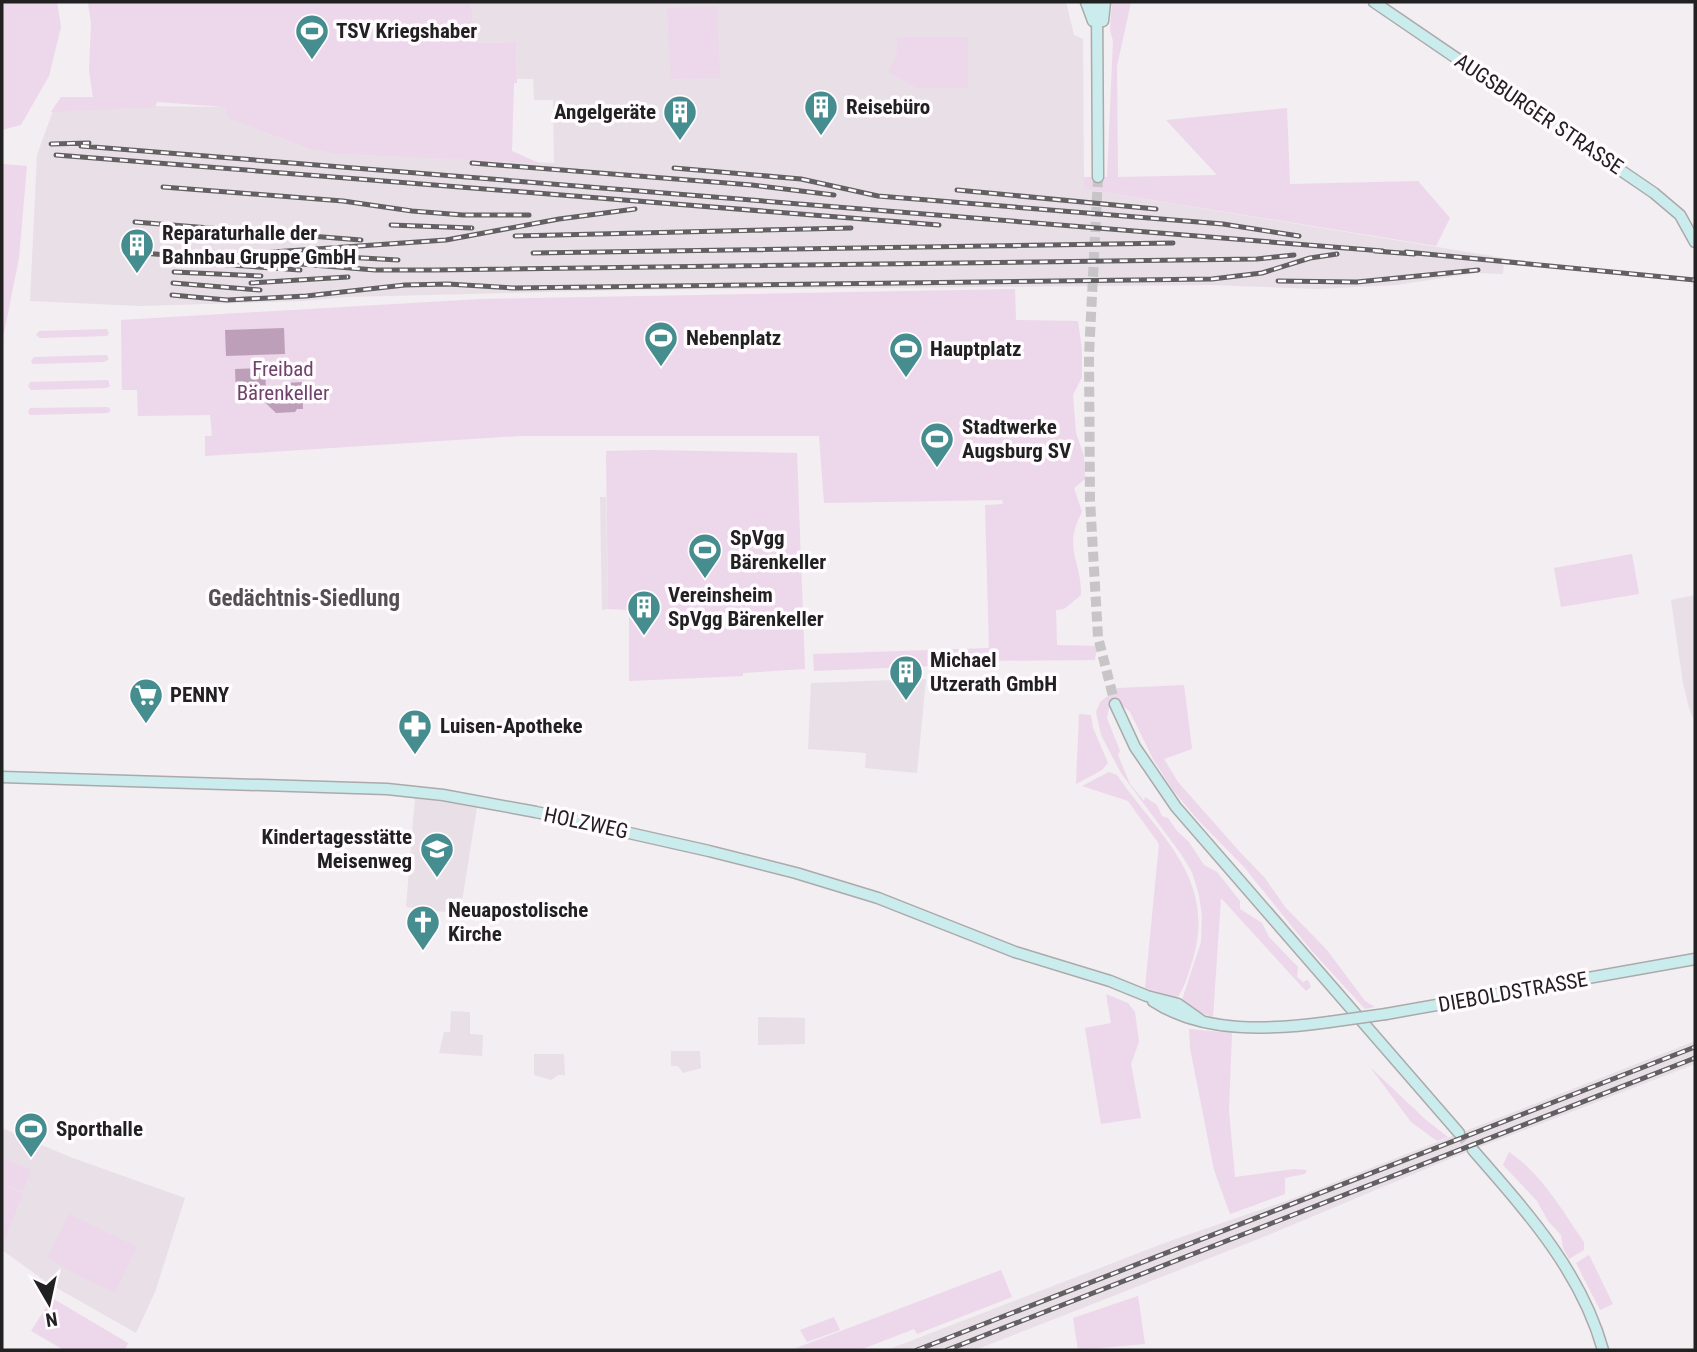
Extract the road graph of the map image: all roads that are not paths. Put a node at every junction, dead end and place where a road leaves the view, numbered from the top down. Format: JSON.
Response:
{"nodes":[{"id":1,"x":1086,"y":2,"type":"edge"},
{"id":2,"x":1097,"y":2,"type":"edge"},
{"id":3,"x":1105,"y":2,"type":"edge"},
{"id":4,"x":1374,"y":2,"type":"edge"},
{"id":5,"x":1098,"y":56,"type":"junction"},
{"id":6,"x":1098,"y":177,"type":"tunnel mouth"},
{"id":7,"x":1694,"y":239,"type":"edge"},
{"id":8,"x":1115,"y":704,"type":"tunnel mouth"},
{"id":9,"x":2,"y":777,"type":"edge"},
{"id":10,"x":1695,"y":959,"type":"edge"},
{"id":11,"x":1207,"y":1022,"type":"joint"},
{"id":12,"x":1459,"y":1133,"type":"tunnel mouth"},
{"id":13,"x":1473,"y":1150,"type":"tunnel mouth"},
{"id":14,"x":1603,"y":1350,"type":"edge"}],
"edges":[{"from":1,"to":5,"type":"street"},
{"from":2,"to":5,"type":"street"},
{"from":3,"to":5,"type":"street"},
{"from":4,"to":7,"type":"street","name":"AUGSBURGER STRASSE"},
{"from":5,"to":6,"type":"street"},
{"from":8,"to":12,"type":"street"},
{"from":9,"to":11,"type":"street","name":"HOLZWEG"},
{"from":10,"to":11,"type":"street","name":"DIEBOLDSTRASSE","bridge":true},
{"from":13,"to":14,"type":"street"}]}
